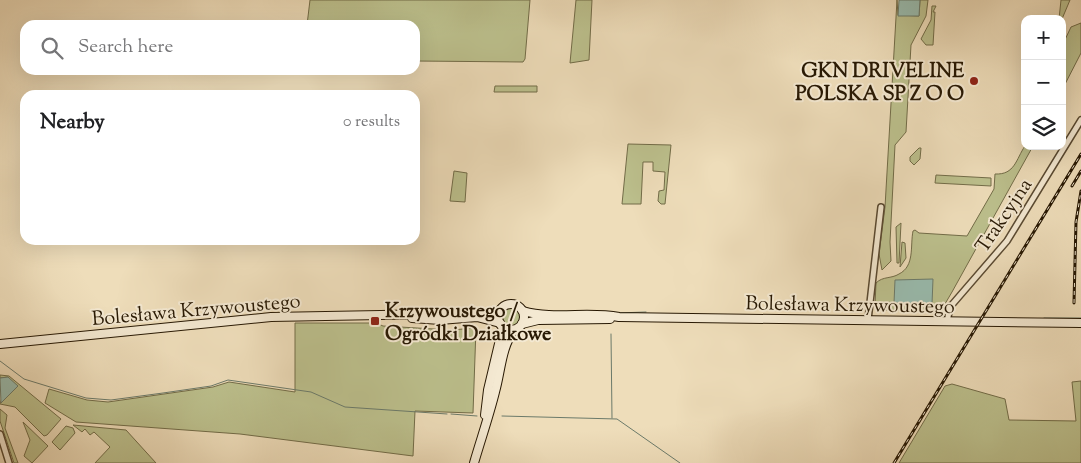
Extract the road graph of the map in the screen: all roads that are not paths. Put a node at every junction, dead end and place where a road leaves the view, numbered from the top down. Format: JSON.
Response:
{"nodes":[{"id":1,"x":1081,"y":120,"type":"edge"},
{"id":2,"x":881,"y":208,"type":"dead end"},
{"id":3,"x":501,"y":310,"type":"junction"},
{"id":4,"x":523,"y":311,"type":"junction"},
{"id":5,"x":395,"y":315,"type":"junction"},
{"id":6,"x":619,"y":318,"type":"junction"},
{"id":7,"x":868,"y":320,"type":"junction"},
{"id":8,"x":946,"y":322,"type":"junction"},
{"id":9,"x":1081,"y":323,"type":"edge"},
{"id":10,"x":522,"y":324,"type":"junction"},
{"id":11,"x":502,"y":325,"type":"junction"},
{"id":12,"x":514,"y":330,"type":"junction"},
{"id":13,"x":0,"y":344,"type":"edge"},
{"id":14,"x":485,"y":420,"type":"junction"},
{"id":15,"x":0,"y":434,"type":"edge"},
{"id":16,"x":9,"y":463,"type":"edge"},
{"id":17,"x":474,"y":463,"type":"edge"}],
"edges":[{"from":1,"to":8,"type":"street","name":"Trakcyjna"},
{"from":2,"to":7,"type":"street"},
{"from":3,"to":4,"type":"main road"},
{"from":3,"to":5,"type":"main road","name":"Bolesława Krzywoustego"},
{"from":3,"to":11,"type":"main road"},
{"from":4,"to":6,"type":"main road","name":"Bolesława Krzywoustego"},
{"from":4,"to":10,"type":"main road"},
{"from":5,"to":11,"type":"main road","name":"Bolesława Krzywoustego"},
{"from":5,"to":13,"type":"main road","name":"Bolesława Krzywoustego"},
{"from":6,"to":7,"type":"main road","name":"Bolesława Krzywoustego"},
{"from":6,"to":10,"type":"main road","name":"Bolesława Krzywoustego"},
{"from":7,"to":8,"type":"main road","name":"Bolesława Krzywoustego"},
{"from":8,"to":9,"type":"main road","name":"Bolesława Krzywoustego"},
{"from":10,"to":12,"type":"main road"},
{"from":11,"to":12,"type":"main road"},
{"from":11,"to":14,"type":"main road"},
{"from":12,"to":14,"type":"main road"},
{"from":14,"to":17,"type":"main road"},
{"from":15,"to":16,"type":"street"}]}
